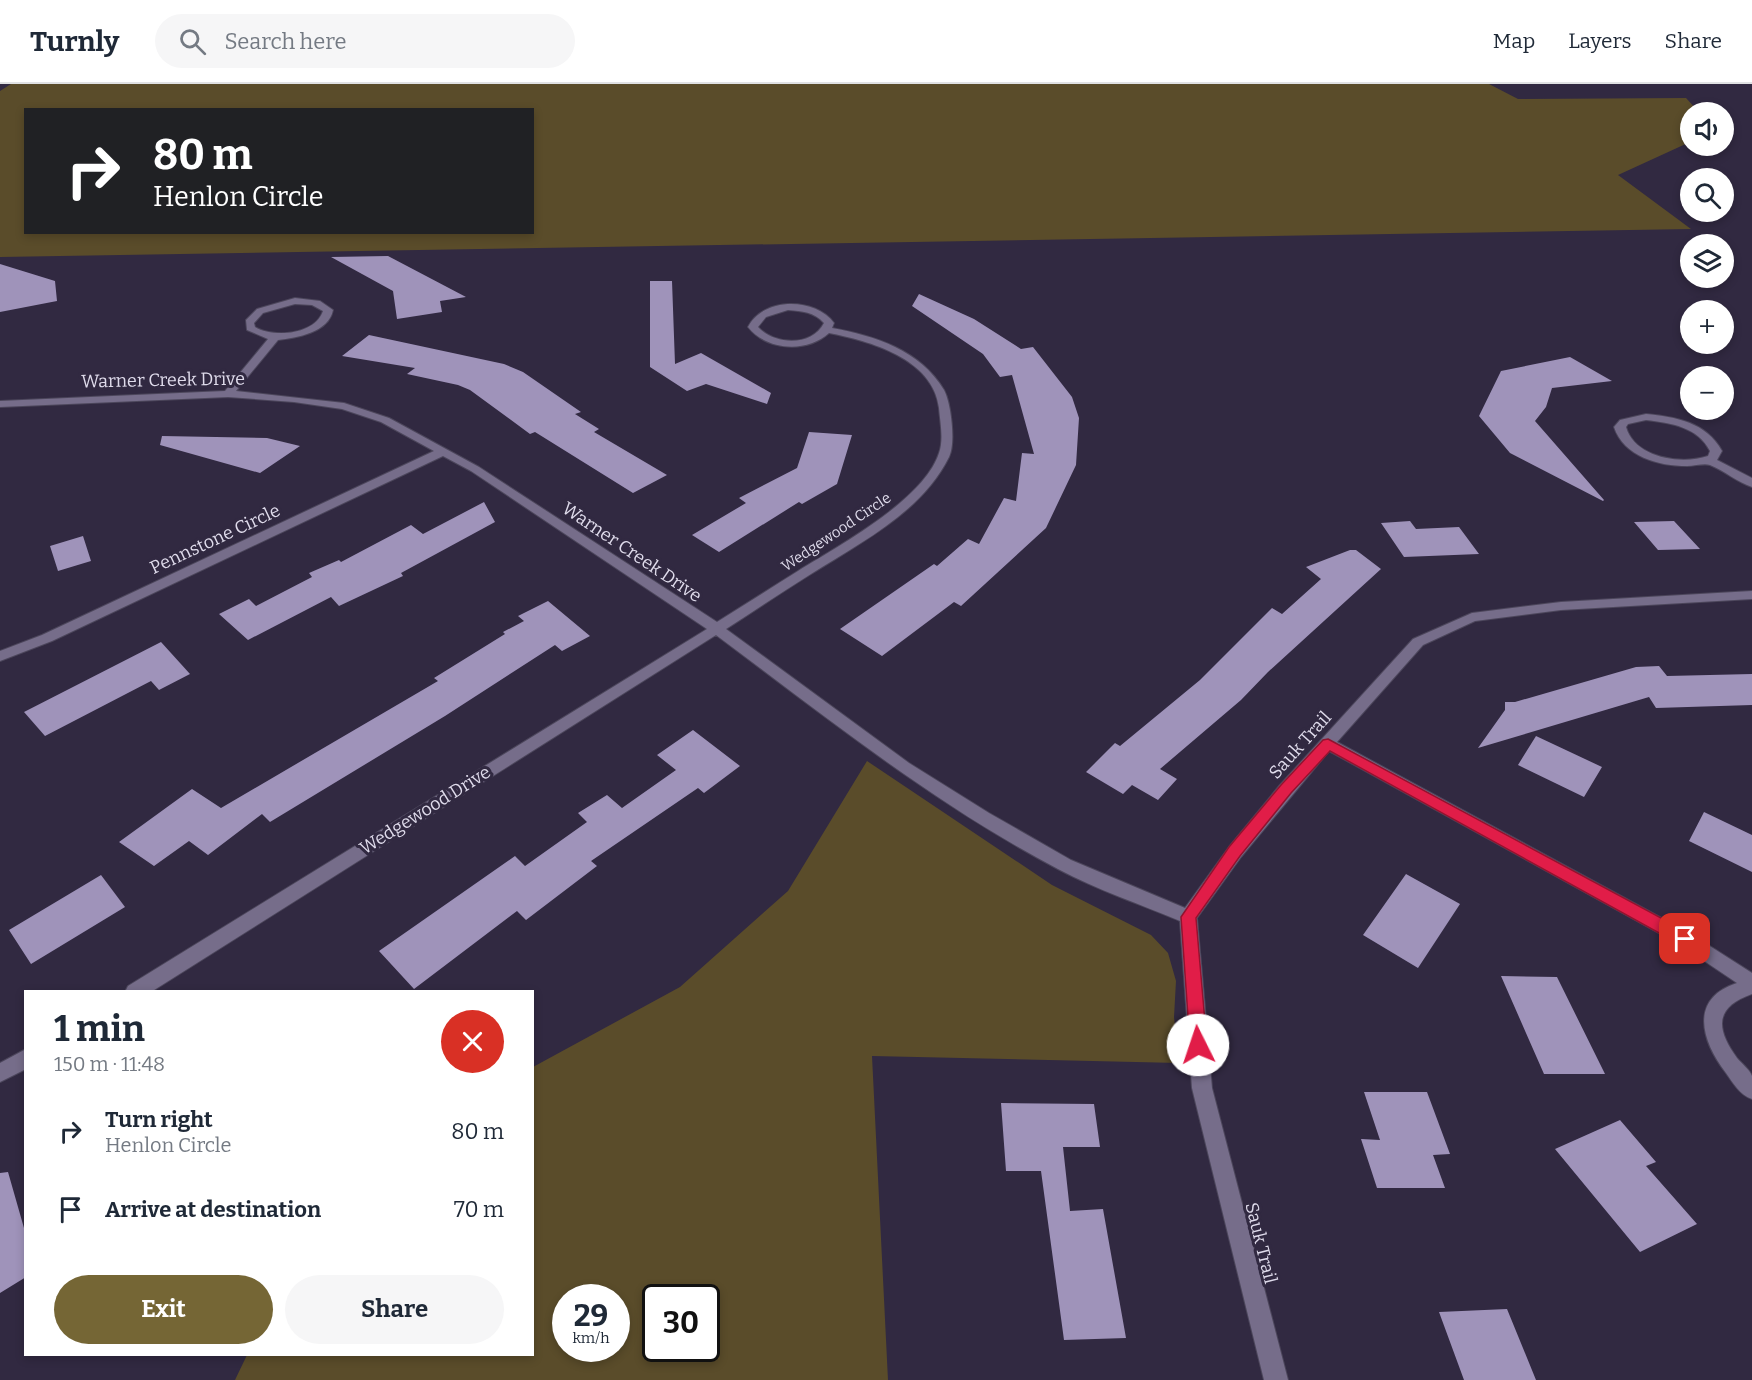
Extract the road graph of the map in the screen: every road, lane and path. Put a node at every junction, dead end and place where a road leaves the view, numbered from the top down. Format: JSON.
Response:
{"nodes":[{"id":1,"x":828,"y":330,"type":"junction"},
{"id":2,"x":276,"y":336,"type":"junction"},
{"id":3,"x":228,"y":394,"type":"junction"},
{"id":4,"x":0,"y":404,"type":"edge"},
{"id":5,"x":444,"y":451,"type":"junction"},
{"id":6,"x":1709,"y":460,"type":"junction"},
{"id":7,"x":1752,"y":483,"type":"edge"},
{"id":8,"x":1752,"y":595,"type":"edge"},
{"id":9,"x":717,"y":629,"type":"junction"},
{"id":10,"x":0,"y":656,"type":"edge"},
{"id":11,"x":1328,"y":744,"type":"junction"},
{"id":12,"x":1188,"y":917,"type":"junction"},
{"id":13,"x":1752,"y":984,"type":"edge"},
{"id":14,"x":137,"y":990,"type":"edge"},
{"id":15,"x":24,"y":1059,"type":"edge"},
{"id":16,"x":0,"y":1073,"type":"edge"},
{"id":17,"x":1752,"y":1090,"type":"edge"},
{"id":18,"x":1276,"y":1380,"type":"edge"}],
"edges":[{"from":1,"to":1,"type":"street"},
{"from":1,"to":9,"type":"street","name":"Wedgewood Circle"},
{"from":2,"to":2,"type":"street"},
{"from":2,"to":3,"type":"street"},
{"from":3,"to":4,"type":"street","name":"Warner Creek Drive"},
{"from":3,"to":5,"type":"street","name":"Warner Creek Drive"},
{"from":5,"to":9,"type":"street","name":"Warner Creek Drive"},
{"from":5,"to":10,"type":"street","name":"Pennstone Circle"},
{"from":6,"to":6,"type":"street"},
{"from":6,"to":7,"type":"street"},
{"from":8,"to":11,"type":"street","name":"Sauk Trail"},
{"from":9,"to":12,"type":"street","name":"Warner Creek Drive"},
{"from":9,"to":14,"type":"street","name":"Wedgewood Drive"},
{"from":11,"to":12,"type":"street","name":"Sauk Trail"},
{"from":11,"to":13,"type":"street"},
{"from":12,"to":18,"type":"street","name":"Sauk Trail"},
{"from":13,"to":17,"type":"street"},
{"from":15,"to":16,"type":"street"}]}
